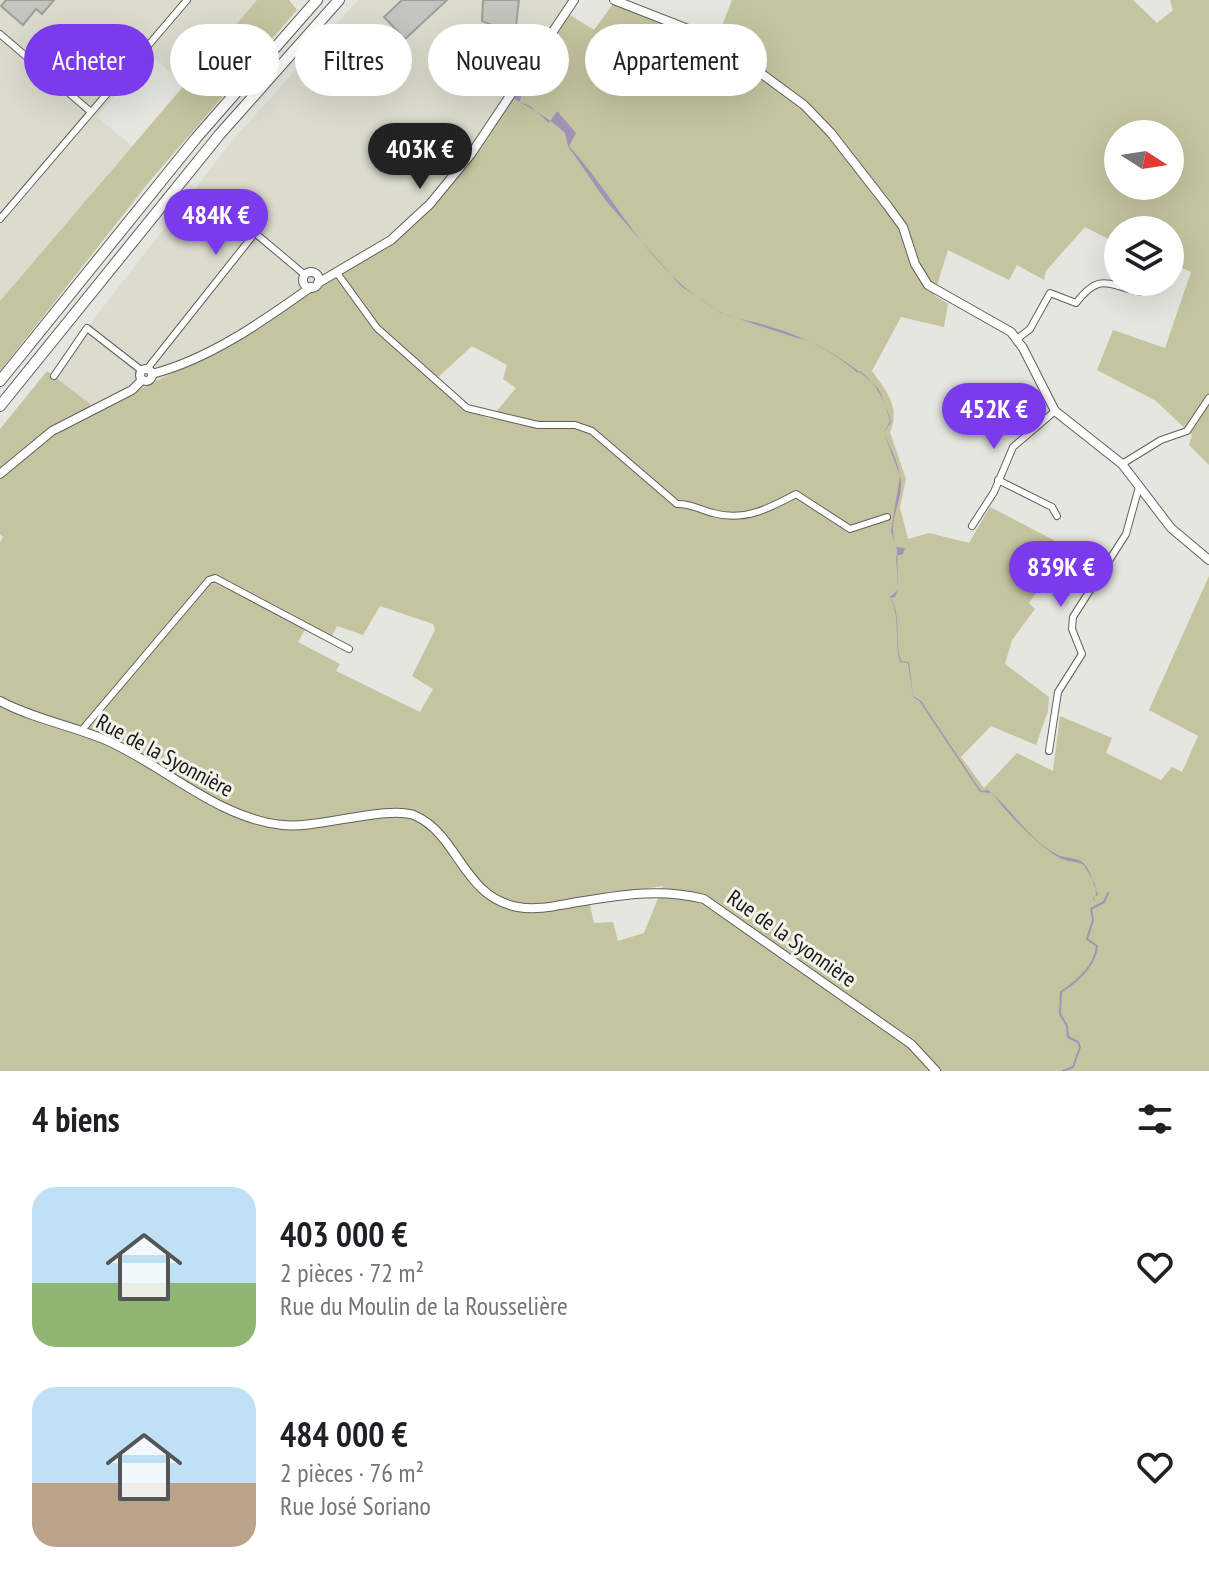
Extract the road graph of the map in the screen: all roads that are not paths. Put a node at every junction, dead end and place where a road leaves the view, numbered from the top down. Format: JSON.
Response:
{"nodes":[{"id":1,"x":187,"y":0,"type":"edge"},
{"id":2,"x":317,"y":0,"type":"edge"},
{"id":3,"x":339,"y":0,"type":"edge"},
{"id":4,"x":574,"y":0,"type":"edge"},
{"id":5,"x":614,"y":0,"type":"edge"},
{"id":6,"x":0,"y":34,"type":"edge"},
{"id":7,"x":91,"y":112,"type":"junction"},
{"id":8,"x":0,"y":219,"type":"edge"},
{"id":9,"x":337,"y":273,"type":"junction"},
{"id":10,"x":311,"y":280,"type":"junction"},
{"id":11,"x":1104,"y":282,"type":"edge"},
{"id":12,"x":1017,"y":339,"type":"junction"},
{"id":13,"x":146,"y":373,"type":"junction"},
{"id":14,"x":54,"y":376,"type":"dead end"},
{"id":15,"x":0,"y":381,"type":"edge"},
{"id":16,"x":1209,"y":398,"type":"edge"},
{"id":17,"x":0,"y":406,"type":"edge"},
{"id":18,"x":1055,"y":411,"type":"junction"},
{"id":19,"x":1122,"y":464,"type":"junction"},
{"id":20,"x":0,"y":474,"type":"edge"},
{"id":21,"x":998,"y":480,"type":"junction"},
{"id":22,"x":1139,"y":487,"type":"junction"},
{"id":23,"x":1057,"y":516,"type":"dead end"},
{"id":24,"x":887,"y":517,"type":"dead end"},
{"id":25,"x":972,"y":526,"type":"dead end"},
{"id":26,"x":1209,"y":560,"type":"edge"},
{"id":27,"x":349,"y":649,"type":"dead end"},
{"id":28,"x":0,"y":701,"type":"edge"},
{"id":29,"x":82,"y":730,"type":"junction"},
{"id":30,"x":1049,"y":751,"type":"dead end"},
{"id":31,"x":936,"y":1071,"type":"edge"}],
"edges":[{"from":1,"to":7,"type":"street"},
{"from":2,"to":15,"type":"highway"},
{"from":3,"to":17,"type":"highway"},
{"from":4,"to":9,"type":"street"},
{"from":5,"to":12,"type":"street"},
{"from":6,"to":7,"type":"street"},
{"from":7,"to":8,"type":"street"},
{"from":9,"to":10,"type":"street"},
{"from":9,"to":24,"type":"street"},
{"from":10,"to":13,"type":"street"},
{"from":10,"to":13,"type":"street"},
{"from":11,"to":12,"type":"street"},
{"from":12,"to":18,"type":"street"},
{"from":13,"to":14,"type":"street"},
{"from":13,"to":20,"type":"street"},
{"from":16,"to":19,"type":"street"},
{"from":18,"to":19,"type":"street"},
{"from":18,"to":21,"type":"street"},
{"from":19,"to":22,"type":"street"},
{"from":21,"to":23,"type":"street"},
{"from":21,"to":25,"type":"street"},
{"from":22,"to":26,"type":"street"},
{"from":22,"to":30,"type":"street"},
{"from":27,"to":29,"type":"street"},
{"from":28,"to":29,"type":"street","name":"Rue de la Syonnière"},
{"from":29,"to":31,"type":"street","name":"Rue de la Syonnière"}]}
